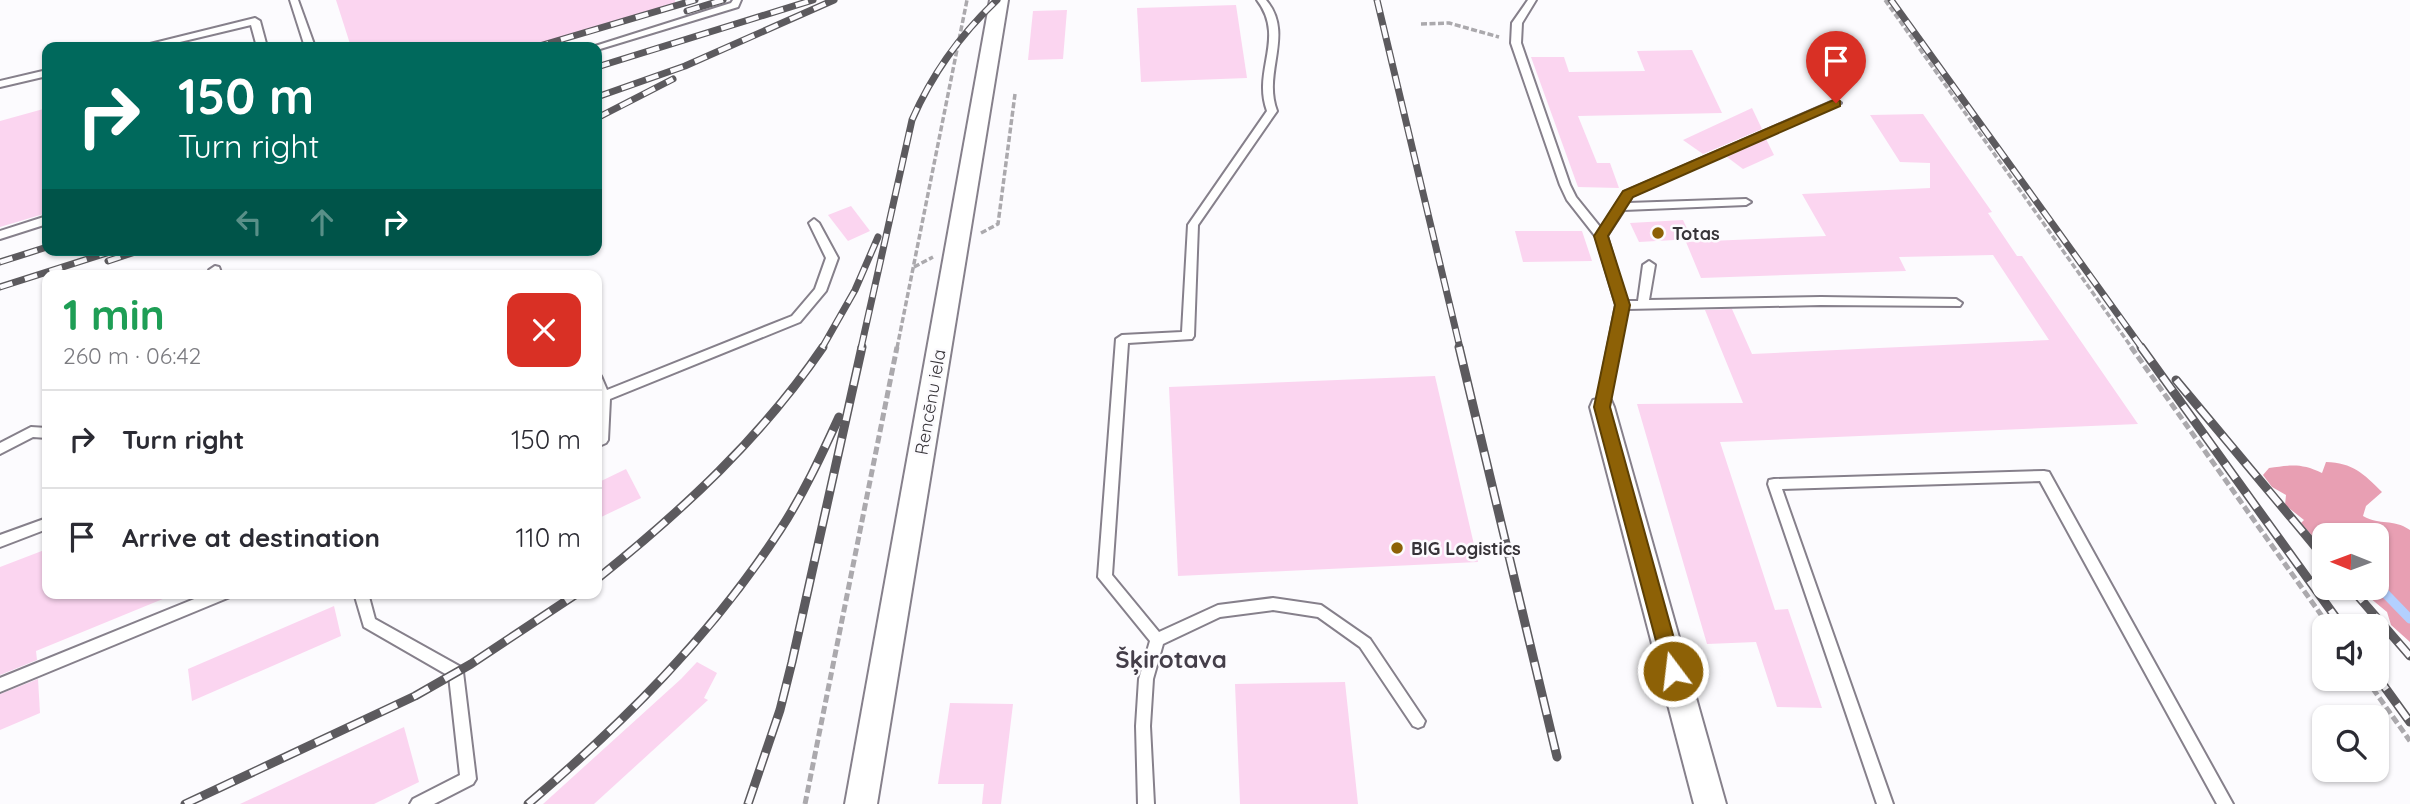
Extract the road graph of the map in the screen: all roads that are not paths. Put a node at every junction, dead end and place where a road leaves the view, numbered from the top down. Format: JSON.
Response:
{"nodes":[{"id":1,"x":294,"y":0,"type":"edge"},
{"id":2,"x":737,"y":0,"type":"edge"},
{"id":3,"x":999,"y":0,"type":"edge"},
{"id":4,"x":1261,"y":0,"type":"edge"},
{"id":5,"x":1532,"y":0,"type":"edge"},
{"id":6,"x":169,"y":42,"type":"edge"},
{"id":7,"x":261,"y":42,"type":"edge"},
{"id":8,"x":308,"y":42,"type":"edge"},
{"id":9,"x":602,"y":45,"type":"edge"},
{"id":10,"x":42,"y":74,"type":"edge"},
{"id":11,"x":0,"y":84,"type":"edge"},
{"id":12,"x":1836,"y":103,"type":"dead end"},
{"id":13,"x":1746,"y":202,"type":"dead end"},
{"id":14,"x":1621,"y":206,"type":"junction"},
{"id":15,"x":42,"y":222,"type":"edge"},
{"id":16,"x":814,"y":223,"type":"dead end"},
{"id":17,"x":0,"y":235,"type":"edge"},
{"id":18,"x":1601,"y":236,"type":"junction"},
{"id":19,"x":1649,"y":265,"type":"dead end"},
{"id":20,"x":1956,"y":303,"type":"dead end"},
{"id":21,"x":1622,"y":305,"type":"junction"},
{"id":22,"x":1642,"y":305,"type":"junction"},
{"id":23,"x":602,"y":391,"type":"edge"},
{"id":24,"x":604,"y":396,"type":"junction"},
{"id":25,"x":1602,"y":407,"type":"joint"},
{"id":26,"x":42,"y":433,"type":"edge"},
{"id":27,"x":602,"y":440,"type":"edge"},
{"id":28,"x":0,"y":449,"type":"edge"},
{"id":29,"x":42,"y":525,"type":"edge"},
{"id":30,"x":0,"y":541,"type":"edge"},
{"id":31,"x":210,"y":599,"type":"edge"},
{"id":32,"x":363,"y":599,"type":"edge"},
{"id":33,"x":1157,"y":640,"type":"junction"},
{"id":34,"x":0,"y":685,"type":"edge"},
{"id":35,"x":1418,"y":721,"type":"dead end"},
{"id":36,"x":418,"y":804,"type":"edge"},
{"id":37,"x":861,"y":804,"type":"edge"},
{"id":38,"x":1146,"y":804,"type":"edge"},
{"id":39,"x":1710,"y":804,"type":"edge"},
{"id":40,"x":1885,"y":804,"type":"edge"},
{"id":41,"x":2225,"y":804,"type":"edge"}],
"edges":[{"from":1,"to":8,"type":"lane"},
{"from":2,"to":9,"type":"lane"},
{"from":3,"to":37,"type":"street","name":"Rencēnu iela"},
{"from":4,"to":33,"type":"lane"},
{"from":5,"to":18,"type":"lane"},
{"from":6,"to":7,"type":"lane"},
{"from":10,"to":11,"type":"lane"},
{"from":12,"to":14,"type":"lane"},
{"from":13,"to":14,"type":"lane"},
{"from":14,"to":18,"type":"lane"},
{"from":15,"to":17,"type":"lane"},
{"from":16,"to":24,"type":"lane"},
{"from":18,"to":21,"type":"lane"},
{"from":19,"to":22,"type":"lane"},
{"from":20,"to":22,"type":"lane"},
{"from":21,"to":22,"type":"lane"},
{"from":21,"to":25,"type":"lane"},
{"from":23,"to":24,"type":"lane"},
{"from":24,"to":27,"type":"lane"},
{"from":25,"to":39,"type":"street"},
{"from":26,"to":28,"type":"lane"},
{"from":29,"to":30,"type":"lane"},
{"from":31,"to":34,"type":"lane"},
{"from":32,"to":36,"type":"lane"},
{"from":33,"to":35,"type":"lane"},
{"from":33,"to":38,"type":"lane"},
{"from":40,"to":41,"type":"lane"}]}
